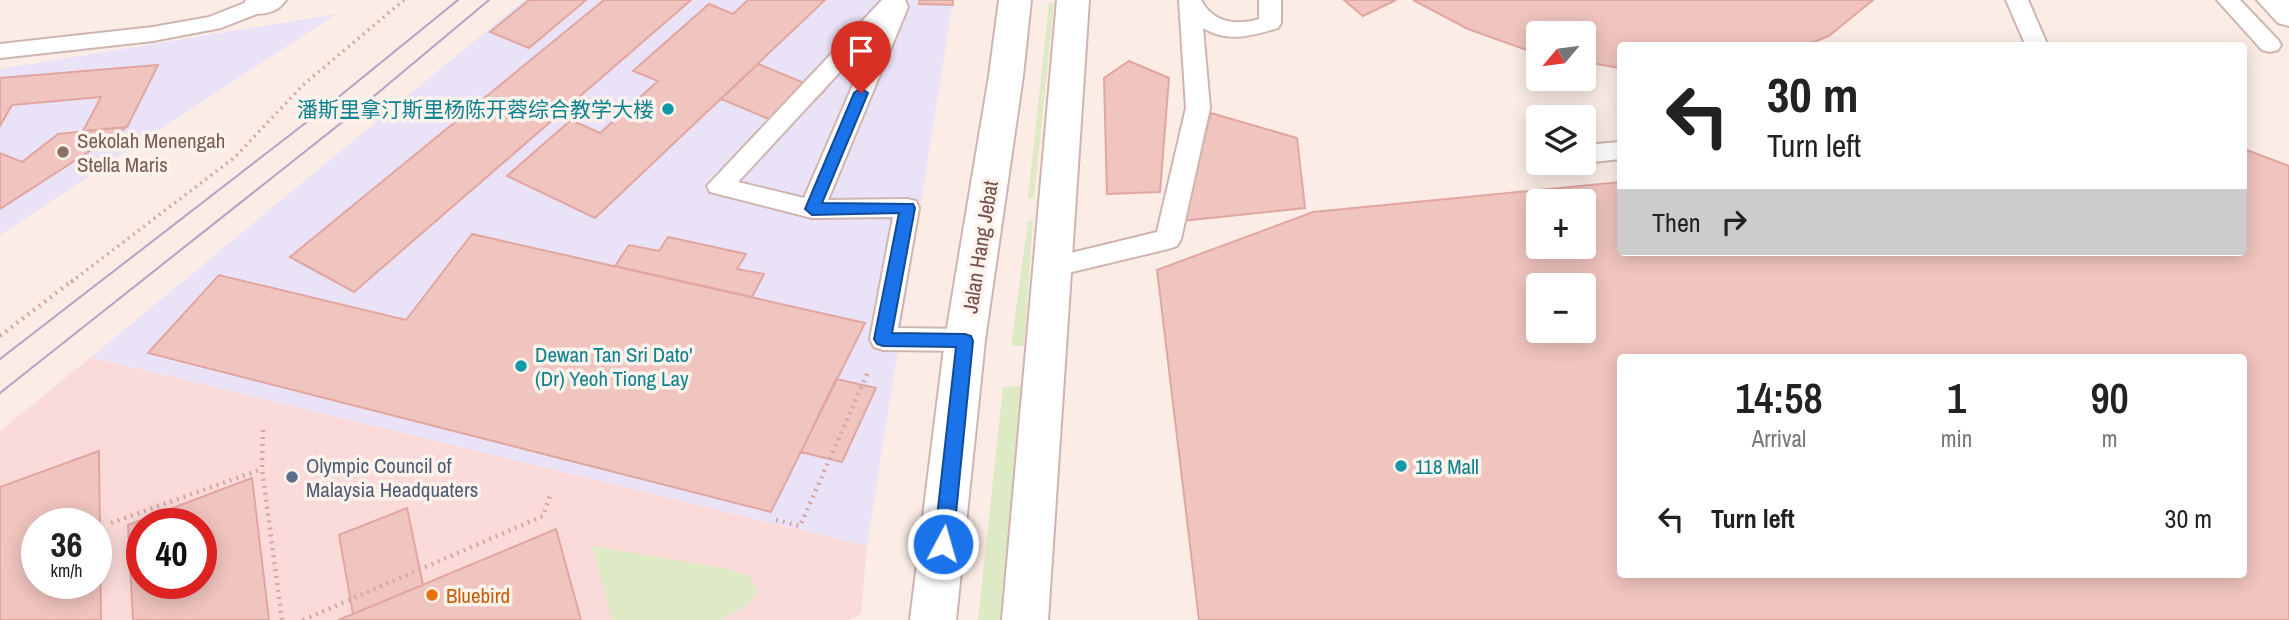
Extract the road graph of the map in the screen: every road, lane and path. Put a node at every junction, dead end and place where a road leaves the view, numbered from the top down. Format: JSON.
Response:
{"nodes":[{"id":1,"x":404,"y":0,"type":"edge"},
{"id":2,"x":897,"y":0,"type":"edge"},
{"id":3,"x":1015,"y":0,"type":"edge"},
{"id":4,"x":1073,"y":0,"type":"edge"},
{"id":5,"x":1270,"y":0,"type":"edge"},
{"id":6,"x":2017,"y":0,"type":"edge"},
{"id":7,"x":2228,"y":0,"type":"edge"},
{"id":8,"x":2273,"y":0,"type":"edge"},
{"id":9,"x":1190,"y":2,"type":"edge"},
{"id":10,"x":265,"y":3,"type":"edge"},
{"id":11,"x":2289,"y":16,"type":"edge"},
{"id":12,"x":2035,"y":42,"type":"edge"},
{"id":13,"x":2270,"y":45,"type":"dead end"},
{"id":14,"x":0,"y":51,"type":"edge"},
{"id":15,"x":1617,"y":151,"type":"edge"},
{"id":16,"x":1596,"y":153,"type":"edge"},
{"id":17,"x":812,"y":209,"type":"junction"},
{"id":18,"x":1051,"y":267,"type":"junction"},
{"id":19,"x":0,"y":336,"type":"edge"},
{"id":20,"x":883,"y":339,"type":"junction"},
{"id":21,"x":965,"y":341,"type":"junction"},
{"id":22,"x":263,"y":430,"type":"dead end"},
{"id":23,"x":262,"y":469,"type":"junction"},
{"id":24,"x":551,"y":493,"type":"dead end"},
{"id":25,"x":776,"y":520,"type":"dead end"},
{"id":26,"x":112,"y":523,"type":"edge"},
{"id":27,"x":282,"y":620,"type":"edge"},
{"id":28,"x":303,"y":620,"type":"edge"},
{"id":29,"x":933,"y":620,"type":"edge"},
{"id":30,"x":1025,"y":620,"type":"edge"}],
"edges":[{"from":1,"to":19,"type":"path"},
{"from":2,"to":17,"type":"lane"},
{"from":2,"to":17,"type":"lane"},
{"from":3,"to":21,"type":"street","name":"Jalan Hang Jebat"},
{"from":4,"to":18,"type":"street"},
{"from":5,"to":9,"type":"lane"},
{"from":6,"to":12,"type":"lane"},
{"from":7,"to":13,"type":"lane"},
{"from":8,"to":11,"type":"street"},
{"from":9,"to":18,"type":"lane"},
{"from":10,"to":14,"type":"lane"},
{"from":15,"to":16,"type":"lane"},
{"from":17,"to":20,"type":"lane"},
{"from":18,"to":30,"type":"street"},
{"from":20,"to":21,"type":"lane"},
{"from":20,"to":25,"type":"path"},
{"from":21,"to":29,"type":"street","name":"Jalan Hang Jebat"},
{"from":22,"to":23,"type":"path"},
{"from":23,"to":26,"type":"path"},
{"from":23,"to":27,"type":"path"},
{"from":24,"to":28,"type":"path"}]}
